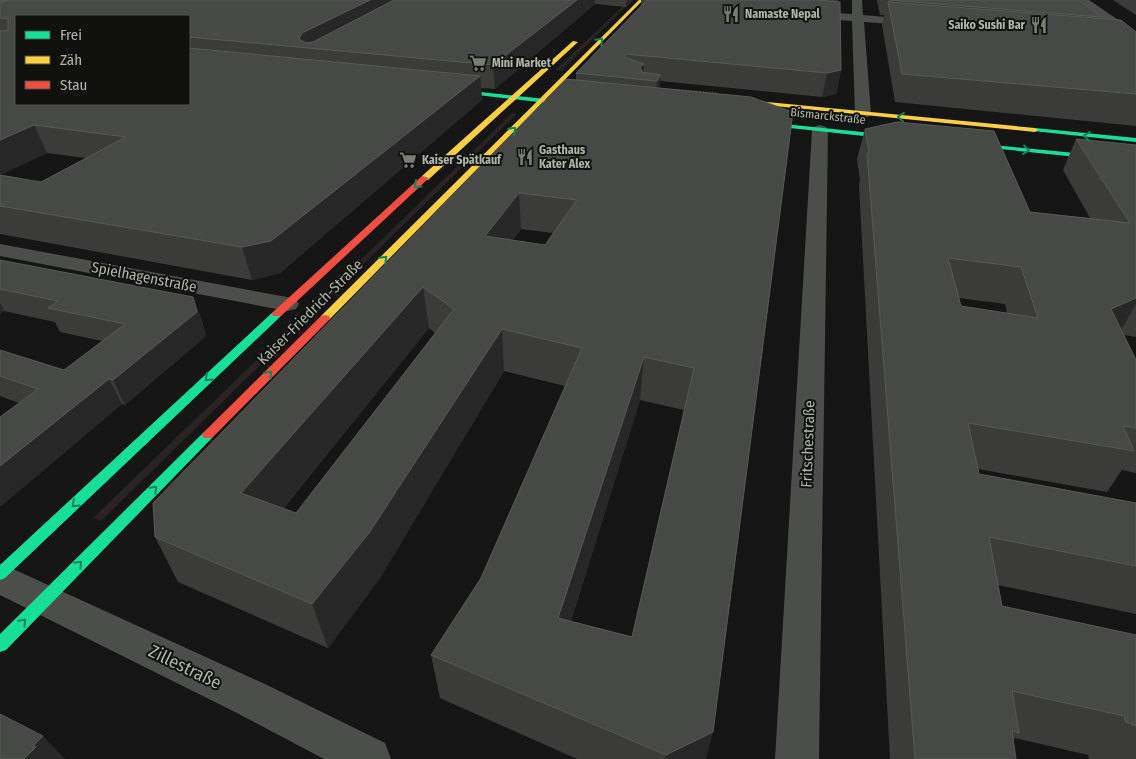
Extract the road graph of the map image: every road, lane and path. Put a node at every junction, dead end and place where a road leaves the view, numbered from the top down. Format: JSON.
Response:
{"nodes":[{"id":1,"x":641,"y":0,"type":"edge"},
{"id":2,"x":646,"y":0,"type":"edge"},
{"id":3,"x":652,"y":0,"type":"edge"},
{"id":4,"x":857,"y":0,"type":"edge"},
{"id":5,"x":1082,"y":0,"type":"edge"},
{"id":6,"x":792,"y":12,"type":"edge"},
{"id":7,"x":858,"y":18,"type":"junction"},
{"id":8,"x":932,"y":24,"type":"edge"},
{"id":9,"x":584,"y":33,"type":"dead end"},
{"id":10,"x":1117,"y":39,"type":"edge"},
{"id":11,"x":1136,"y":40,"type":"edge"},
{"id":12,"x":512,"y":79,"type":"edge"},
{"id":13,"x":532,"y":81,"type":"junction"},
{"id":14,"x":558,"y":84,"type":"junction"},
{"id":15,"x":574,"y":85,"type":"edge"},
{"id":16,"x":432,"y":89,"type":"edge"},
{"id":17,"x":663,"y":89,"type":"edge"},
{"id":18,"x":680,"y":89,"type":"edge"},
{"id":19,"x":514,"y":98,"type":"junction"},
{"id":20,"x":542,"y":100,"type":"junction"},
{"id":21,"x":728,"y":100,"type":"edge"},
{"id":22,"x":590,"y":106,"type":"edge"},
{"id":23,"x":863,"y":114,"type":"junction"},
{"id":24,"x":745,"y":122,"type":"edge"},
{"id":25,"x":820,"y":130,"type":"junction"},
{"id":26,"x":915,"y":139,"type":"edge"},
{"id":27,"x":1136,"y":140,"type":"edge"},
{"id":28,"x":952,"y":143,"type":"edge"},
{"id":29,"x":1136,"y":161,"type":"edge"},
{"id":30,"x":0,"y":250,"type":"edge"},
{"id":31,"x":288,"y":304,"type":"junction"},
{"id":32,"x":0,"y":576,"type":"edge"},
{"id":33,"x":45,"y":599,"type":"junction"},
{"id":34,"x":0,"y":645,"type":"edge"},
{"id":35,"x":369,"y":759,"type":"edge"},
{"id":36,"x":797,"y":759,"type":"edge"}],
"edges":[{"from":14,"to":1,"type":"main road","name":"Kaiser-Friedrich-Straße","one_way":true},
{"from":2,"to":3,"type":"street"},
{"from":4,"to":7,"type":"street"},
{"from":5,"to":11,"type":"street"},
{"from":6,"to":7,"type":"street"},
{"from":7,"to":8,"type":"street"},
{"from":7,"to":23,"type":"street"},
{"from":9,"to":13,"type":"main road","name":"Kaiser-Friedrich-Straße"},
{"from":10,"to":11,"type":"street"},
{"from":12,"to":13,"type":"main road"},
{"from":13,"to":14,"type":"main road"},
{"from":13,"to":19,"type":"main road","name":"Kaiser-Friedrich-Straße"},
{"from":14,"to":15,"type":"main road"},
{"from":14,"to":20,"type":"main road","name":"Kaiser-Friedrich-Straße"},
{"from":16,"to":19,"type":"main road"},
{"from":17,"to":18,"type":"path"},
{"from":19,"to":20,"type":"main road"},
{"from":19,"to":31,"type":"main road","name":"Kaiser-Friedrich-Straße","one_way":true},
{"from":20,"to":22,"type":"main road"},
{"from":33,"to":20,"type":"main road","name":"Kaiser-Friedrich-Straße","one_way":true},
{"from":21,"to":23,"type":"main road","name":"Bismarckstraße"},
{"from":27,"to":23,"type":"main road","name":"Bismarckstraße","one_way":true},
{"from":24,"to":25,"type":"main road","name":"Bismarckstraße"},
{"from":25,"to":26,"type":"main road","name":"Bismarckstraße"},
{"from":25,"to":36,"type":"street","name":"Fritschestraße"},
{"from":28,"to":29,"type":"main road","one_way":true},
{"from":30,"to":31,"type":"street","name":"Spielhagenstraße"},
{"from":31,"to":32,"type":"main road","name":"Kaiser-Friedrich-Straße","one_way":true},
{"from":32,"to":33,"type":"street","name":"Zillestraße"},
{"from":34,"to":33,"type":"main road","name":"Kaiser-Friedrich-Straße","one_way":true},
{"from":33,"to":35,"type":"street","name":"Zillestraße"}]}
